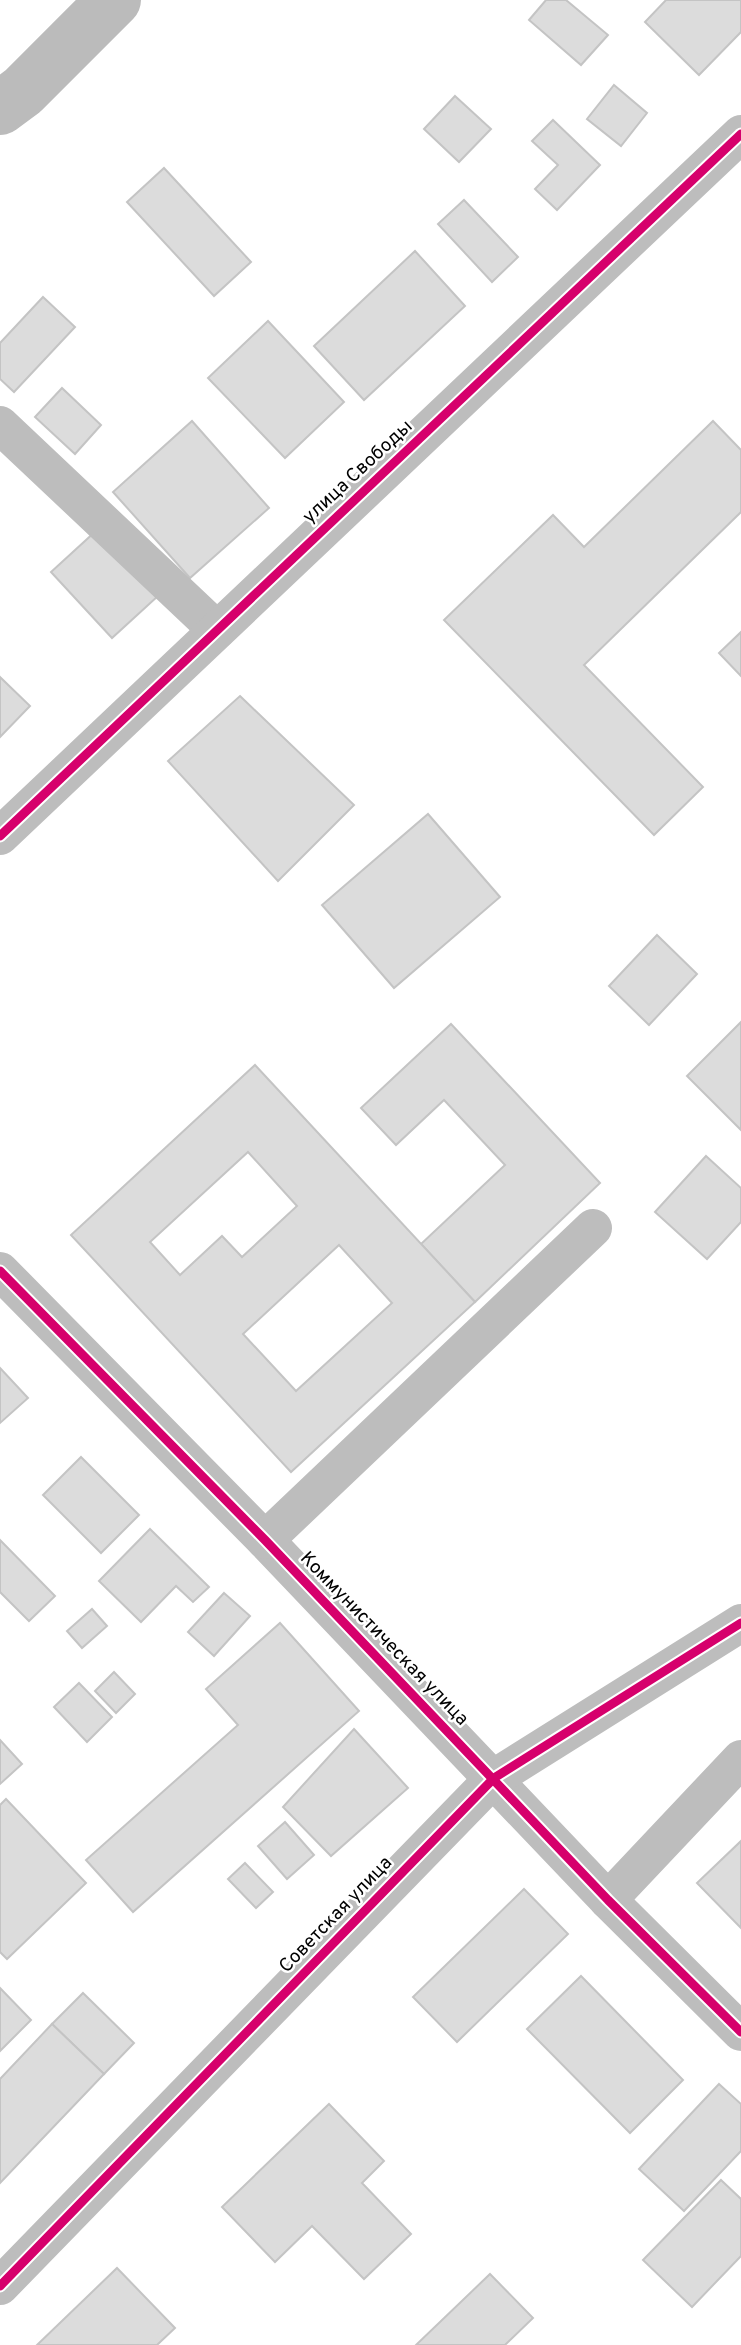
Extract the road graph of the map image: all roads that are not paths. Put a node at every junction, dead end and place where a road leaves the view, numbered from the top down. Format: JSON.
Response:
{"nodes":[{"id":1,"x":741,"y":134,"type":"edge"},
{"id":2,"x":0,"y":425,"type":"edge"},
{"id":3,"x":217,"y":630,"type":"junction"},
{"id":4,"x":0,"y":836,"type":"edge"},
{"id":5,"x":593,"y":1228,"type":"dead end"},
{"id":6,"x":0,"y":1271,"type":"edge"},
{"id":7,"x":265,"y":1540,"type":"junction"},
{"id":8,"x":741,"y":1623,"type":"edge"},
{"id":9,"x":741,"y":1759,"type":"edge"},
{"id":10,"x":494,"y":1779,"type":"junction"},
{"id":11,"x":608,"y":1900,"type":"junction"},
{"id":12,"x":741,"y":2032,"type":"edge"},
{"id":13,"x":0,"y":2286,"type":"edge"}],
"edges":[{"from":1,"to":3,"type":"street","name":"улица Свободы"},
{"from":2,"to":3,"type":"street"},
{"from":3,"to":4,"type":"street","name":"улица Свободы"},
{"from":5,"to":7,"type":"street"},
{"from":6,"to":7,"type":"street","name":"Коммунистическая улица"},
{"from":7,"to":10,"type":"street","name":"Коммунистическая улица"},
{"from":8,"to":10,"type":"street","name":"Советская улица"},
{"from":9,"to":11,"type":"street"},
{"from":10,"to":11,"type":"street","name":"Коммунистическая улица"},
{"from":10,"to":13,"type":"street","name":"Советская улица"},
{"from":11,"to":12,"type":"street","name":"Коммунистическая улица"}]}
